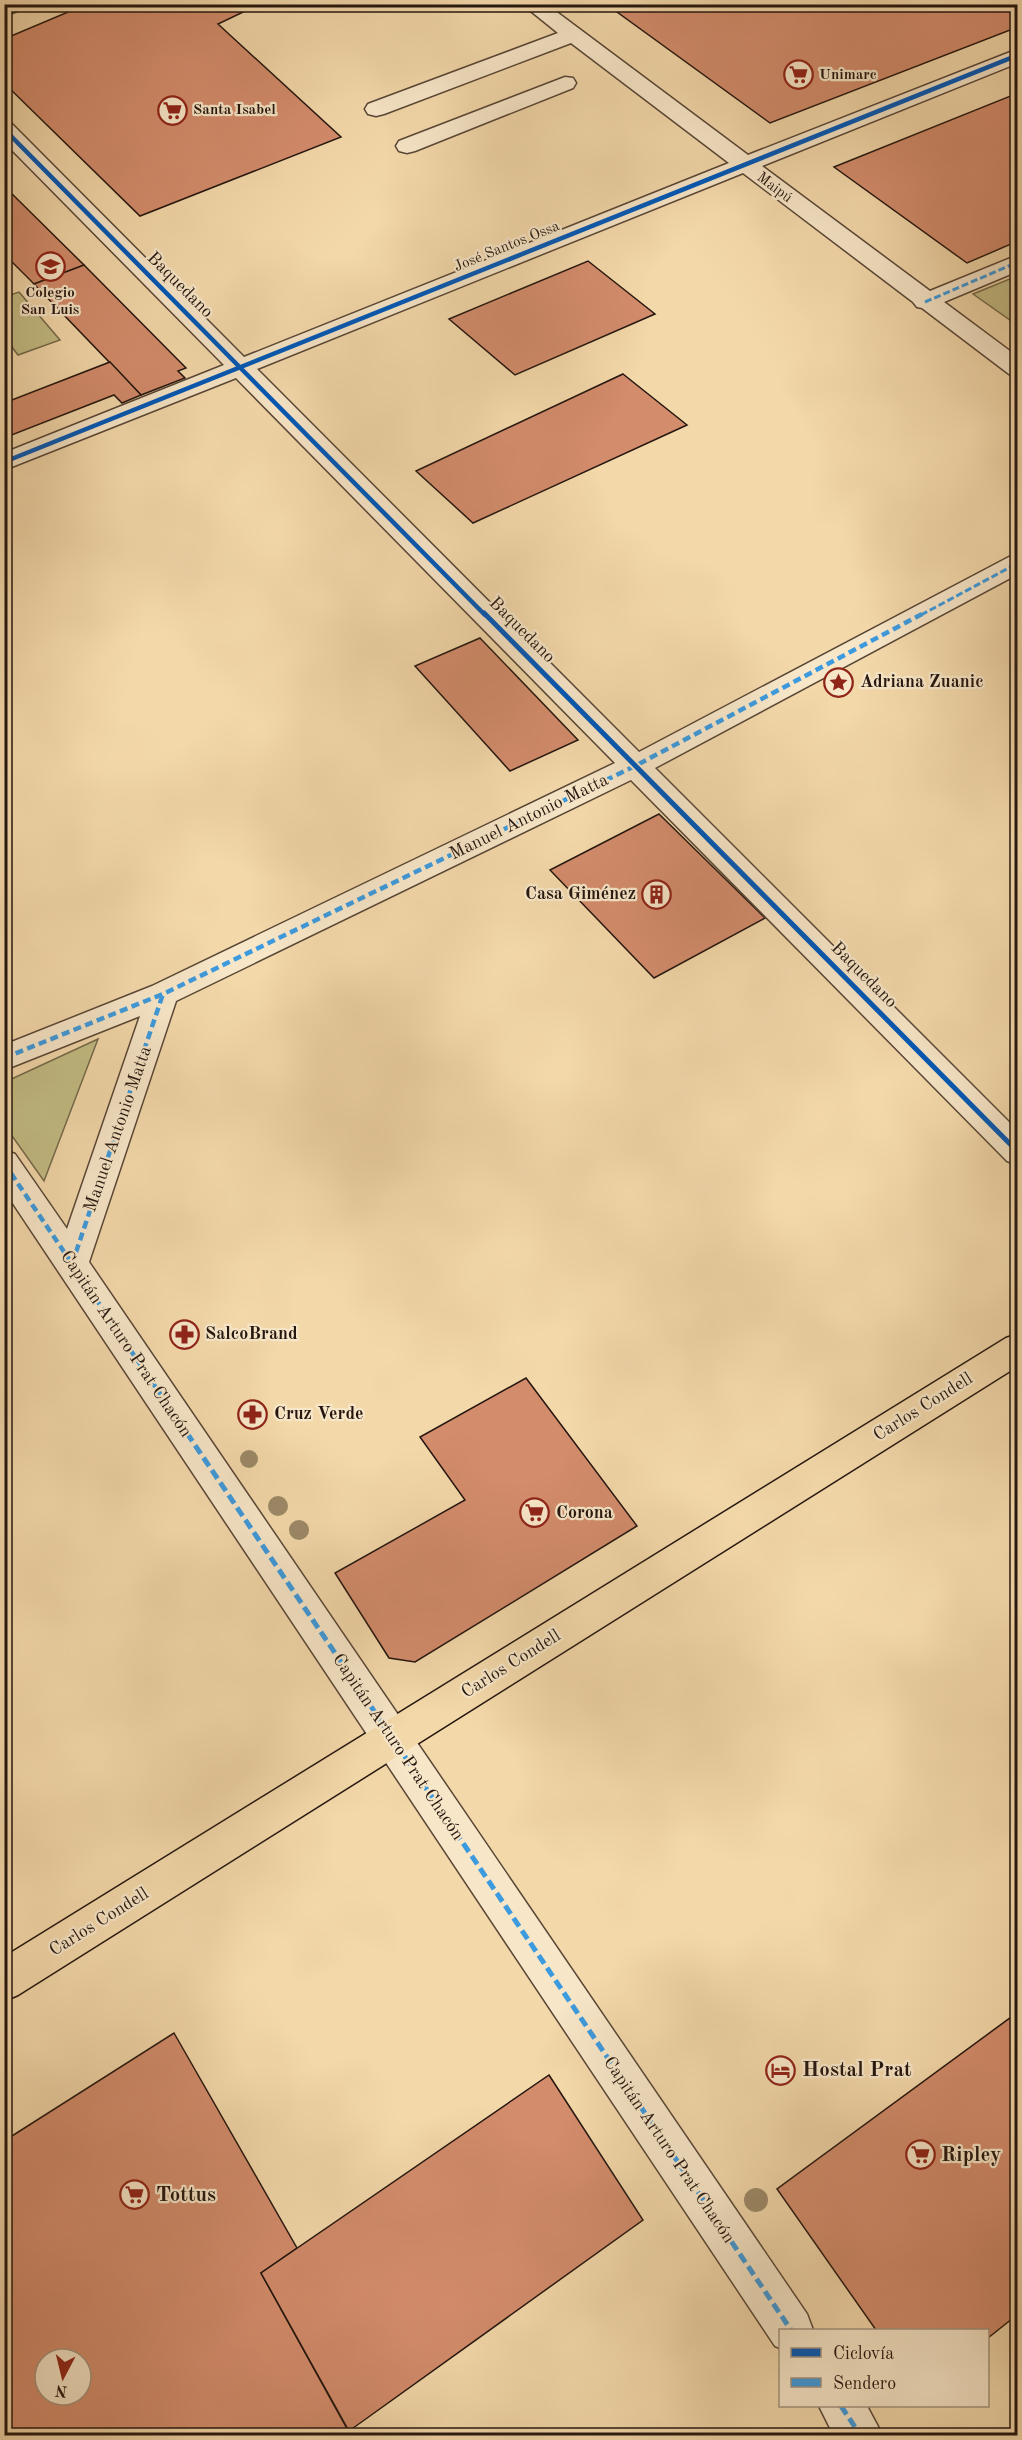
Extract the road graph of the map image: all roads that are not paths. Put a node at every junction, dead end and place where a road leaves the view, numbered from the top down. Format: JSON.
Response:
{"nodes":[{"id":1,"x":18,"y":4,"type":"edge"},
{"id":2,"x":532,"y":4,"type":"edge"},
{"id":3,"x":4,"y":10,"type":"edge"},
{"id":4,"x":573,"y":35,"type":"junction"},
{"id":5,"x":1017,"y":55,"type":"edge"},
{"id":6,"x":565,"y":83,"type":"dead end"},
{"id":7,"x":444,"y":107,"type":"junction"},
{"id":8,"x":375,"y":109,"type":"dead end"},
{"id":9,"x":4,"y":129,"type":"edge"},
{"id":10,"x":407,"y":146,"type":"dead end"},
{"id":11,"x":744,"y":165,"type":"junction"},
{"id":12,"x":1017,"y":261,"type":"edge"},
{"id":13,"x":925,"y":302,"type":"junction"},
{"id":14,"x":240,"y":367,"type":"junction"},
{"id":15,"x":1017,"y":369,"type":"edge"},
{"id":16,"x":4,"y":462,"type":"edge"},
{"id":17,"x":1017,"y":563,"type":"edge"},
{"id":18,"x":635,"y":766,"type":"junction"},
{"id":19,"x":163,"y":994,"type":"junction"},
{"id":20,"x":4,"y":1058,"type":"edge"},
{"id":21,"x":1017,"y":1152,"type":"edge"},
{"id":22,"x":4,"y":1163,"type":"edge"},
{"id":23,"x":72,"y":1264,"type":"junction"},
{"id":24,"x":1017,"y":1348,"type":"edge"},
{"id":25,"x":392,"y":1738,"type":"junction"},
{"id":26,"x":4,"y":1981,"type":"edge"},
{"id":27,"x":790,"y":2329,"type":"edge"},
{"id":28,"x":842,"y":2407,"type":"edge"},
{"id":29,"x":861,"y":2436,"type":"edge"}],
"edges":[{"from":1,"to":3,"type":"street"},
{"from":2,"to":4,"type":"street","name":"Maipú"},
{"from":4,"to":7,"type":"street"},
{"from":4,"to":11,"type":"street","name":"Maipú"},
{"from":5,"to":11,"type":"street","name":"José Santos Ossa"},
{"from":6,"to":7,"type":"street"},
{"from":7,"to":8,"type":"street"},
{"from":7,"to":10,"type":"street"},
{"from":9,"to":14,"type":"street","name":"Baquedano"},
{"from":11,"to":13,"type":"street","name":"Maipú"},
{"from":11,"to":14,"type":"street","name":"José Santos Ossa"},
{"from":12,"to":13,"type":"street"},
{"from":13,"to":15,"type":"street","name":"Maipú"},
{"from":14,"to":16,"type":"street","name":"José Santos Ossa"},
{"from":14,"to":18,"type":"street","name":"Baquedano"},
{"from":17,"to":18,"type":"street","name":"Manuel Antonio Matta"},
{"from":18,"to":19,"type":"street","name":"Manuel Antonio Matta"},
{"from":18,"to":21,"type":"street","name":"Baquedano"},
{"from":19,"to":20,"type":"street","name":"Manuel Antonio Matta"},
{"from":19,"to":23,"type":"street","name":"Manuel Antonio Matta"},
{"from":22,"to":23,"type":"street","name":"Capitán Arturo Prat Chacón"},
{"from":23,"to":25,"type":"street","name":"Capitán Arturo Prat Chacón"},
{"from":24,"to":25,"type":"main road","name":"Carlos Condell"},
{"from":25,"to":26,"type":"main road","name":"Carlos Condell"},
{"from":25,"to":27,"type":"street","name":"Capitán Arturo Prat Chacón"},
{"from":28,"to":29,"type":"street"}]}
